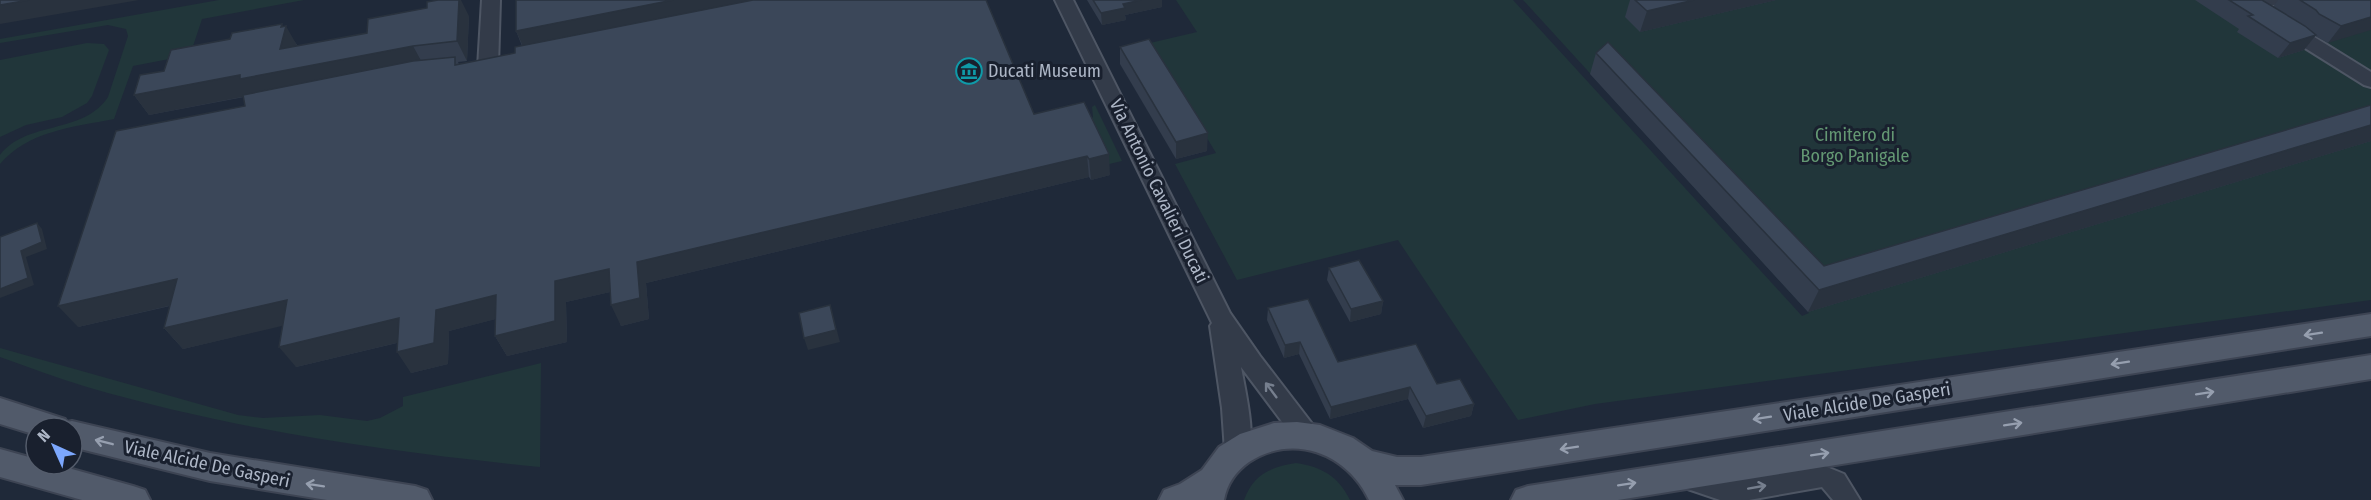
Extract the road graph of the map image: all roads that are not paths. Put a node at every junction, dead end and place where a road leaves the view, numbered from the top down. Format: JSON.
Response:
{"nodes":[{"id":1,"x":491,"y":0,"type":"edge"},
{"id":2,"x":1064,"y":0,"type":"edge"},
{"id":3,"x":2272,"y":0,"type":"edge"},
{"id":4,"x":2247,"y":3,"type":"edge"},
{"id":5,"x":511,"y":62,"type":"edge"},
{"id":6,"x":2371,"y":81,"type":"edge"},
{"id":7,"x":1221,"y":318,"type":"junction"},
{"id":8,"x":2371,"y":325,"type":"edge"},
{"id":9,"x":2371,"y":367,"type":"edge"},
{"id":10,"x":0,"y":411,"type":"edge"},
{"id":11,"x":24,"y":419,"type":"edge"},
{"id":12,"x":1307,"y":436,"type":"junction"},
{"id":13,"x":84,"y":437,"type":"edge"},
{"id":14,"x":1238,"y":451,"type":"junction"},
{"id":15,"x":0,"y":463,"type":"edge"},
{"id":16,"x":1364,"y":463,"type":"junction"},
{"id":17,"x":1680,"y":476,"type":"junction"},
{"id":18,"x":1210,"y":490,"type":"edge"},
{"id":19,"x":129,"y":500,"type":"edge"},
{"id":20,"x":415,"y":500,"type":"edge"},
{"id":21,"x":1176,"y":500,"type":"edge"},
{"id":22,"x":1386,"y":500,"type":"edge"},
{"id":23,"x":1528,"y":500,"type":"edge"},
{"id":24,"x":1847,"y":500,"type":"edge"}],
"edges":[{"from":1,"to":5,"type":"street"},
{"from":2,"to":7,"type":"street","name":"Via Antonio Cavalieri Ducati"},
{"from":3,"to":4,"type":"street"},
{"from":4,"to":6,"type":"street"},
{"from":12,"to":7,"type":"street","name":"Via Antonio Cavalieri Ducati","one_way":true},
{"from":7,"to":14,"type":"street","name":"Via Antonio Cavalieri Ducati"},
{"from":8,"to":16,"type":"main road","name":"Viale Alcide De Gasperi","one_way":true},
{"from":17,"to":9,"type":"main road","one_way":true},
{"from":10,"to":11,"type":"main road"},
{"from":12,"to":14,"type":"main road"},
{"from":12,"to":16,"type":"main road"},
{"from":20,"to":13,"type":"main road","name":"Viale Alcide De Gasperi","one_way":true},
{"from":14,"to":18,"type":"main road"},
{"from":15,"to":19,"type":"main road"},
{"from":16,"to":22,"type":"main road"},
{"from":23,"to":17,"type":"main road","one_way":true},
{"from":17,"to":24,"type":"street","one_way":true},
{"from":18,"to":21,"type":"main road"}]}
